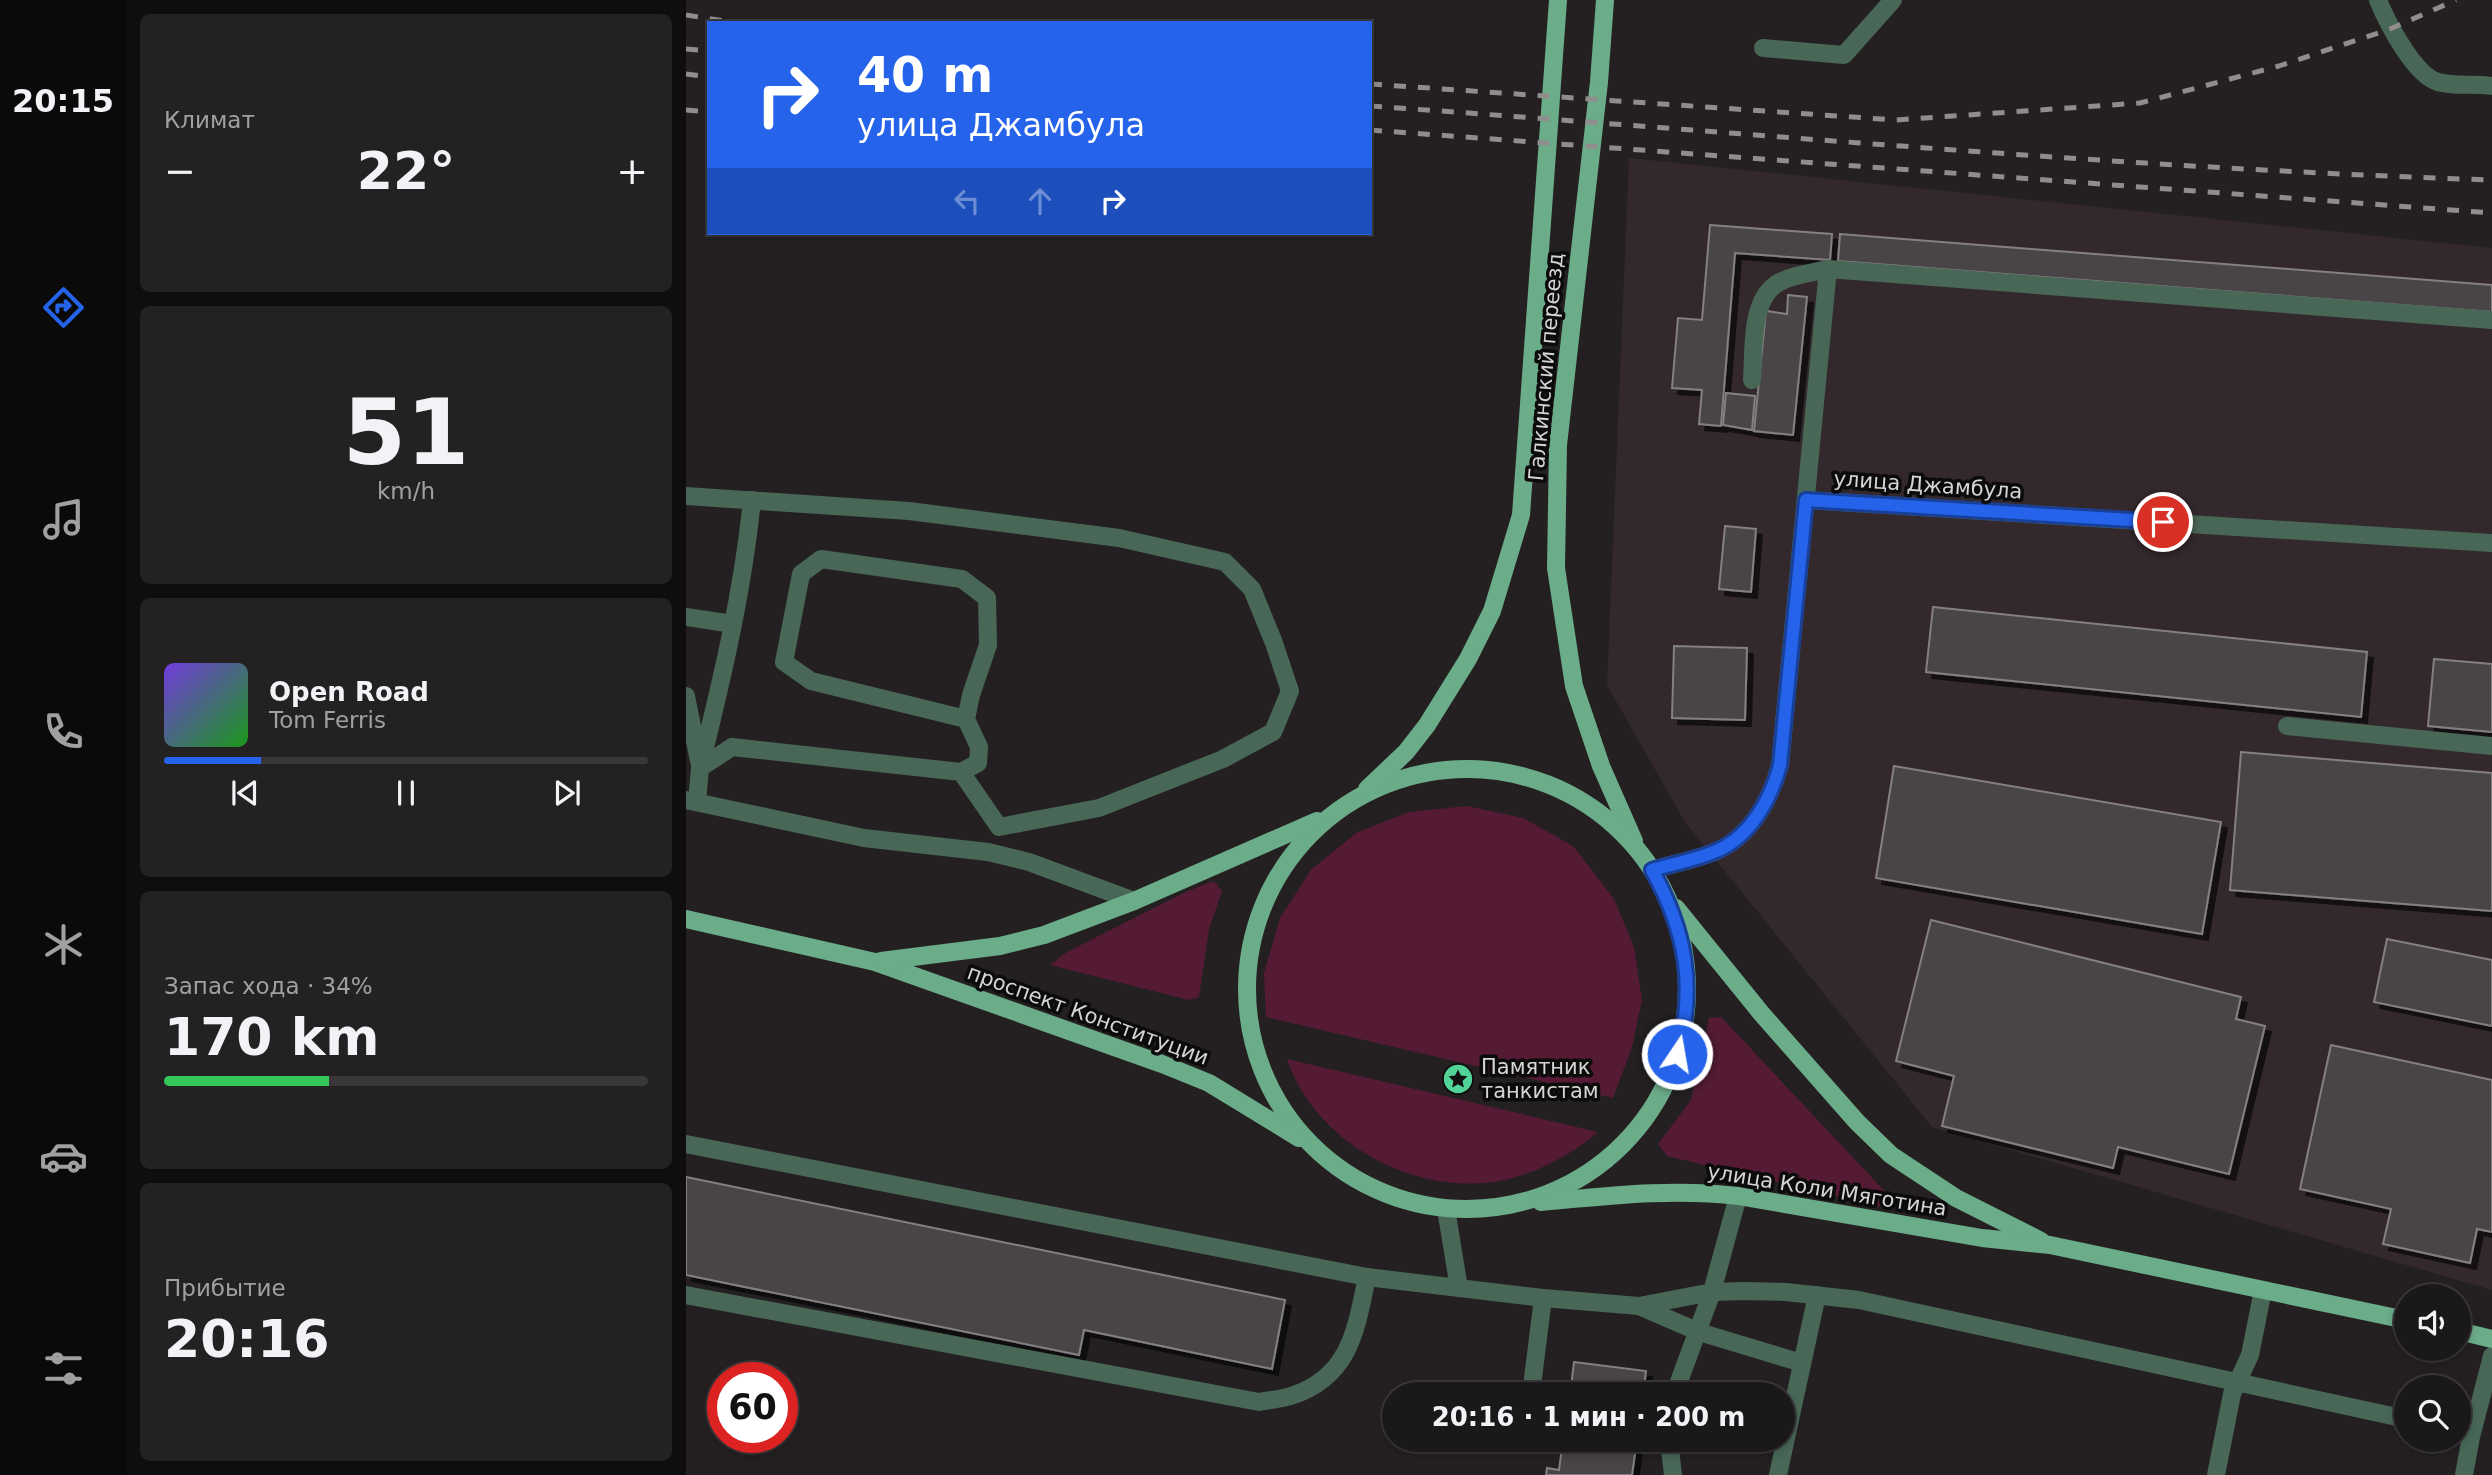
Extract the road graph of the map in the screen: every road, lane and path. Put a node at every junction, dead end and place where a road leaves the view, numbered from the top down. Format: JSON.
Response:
{"nodes":[{"id":1,"x":1558,"y":0,"type":"edge"},
{"id":2,"x":1605,"y":0,"type":"edge"},
{"id":3,"x":1893,"y":0,"type":"edge"},
{"id":4,"x":2378,"y":0,"type":"edge"},
{"id":5,"x":1763,"y":48,"type":"dead end"},
{"id":6,"x":2492,"y":85,"type":"edge"},
{"id":7,"x":1828,"y":269,"type":"junction"},
{"id":8,"x":2492,"y":320,"type":"edge"},
{"id":9,"x":1752,"y":380,"type":"dead end"},
{"id":10,"x":686,"y":496,"type":"edge"},
{"id":11,"x":752,"y":500,"type":"junction"},
{"id":12,"x":1806,"y":500,"type":"junction"},
{"id":13,"x":2492,"y":542,"type":"edge"},
{"id":14,"x":686,"y":617,"type":"edge"},
{"id":15,"x":733,"y":624,"type":"junction"},
{"id":16,"x":686,"y":696,"type":"edge"},
{"id":17,"x":966,"y":719,"type":"junction"},
{"id":18,"x":2287,"y":726,"type":"dead end"},
{"id":19,"x":2492,"y":746,"type":"edge"},
{"id":20,"x":700,"y":768,"type":"junction"},
{"id":21,"x":961,"y":772,"type":"junction"},
{"id":22,"x":1356,"y":799,"type":"junction"},
{"id":23,"x":691,"y":801,"type":"edge"},
{"id":24,"x":1321,"y":820,"type":"junction"},
{"id":25,"x":1638,"y":851,"type":"junction"},
{"id":26,"x":1652,"y":870,"type":"junction"},
{"id":27,"x":1666,"y":896,"type":"junction"},
{"id":28,"x":1134,"y":901,"type":"junction"},
{"id":29,"x":686,"y":919,"type":"edge"},
{"id":30,"x":876,"y":962,"type":"junction"},
{"id":31,"x":686,"y":1144,"type":"edge"},
{"id":32,"x":1313,"y":1146,"type":"junction"},
{"id":33,"x":1738,"y":1196,"type":"junction"},
{"id":34,"x":1513,"y":1205,"type":"junction"},
{"id":35,"x":1446,"y":1209,"type":"junction"},
{"id":36,"x":2050,"y":1245,"type":"junction"},
{"id":37,"x":1367,"y":1277,"type":"junction"},
{"id":38,"x":1459,"y":1288,"type":"junction"},
{"id":39,"x":2263,"y":1290,"type":"junction"},
{"id":40,"x":1712,"y":1293,"type":"junction"},
{"id":41,"x":686,"y":1294,"type":"edge"},
{"id":42,"x":1817,"y":1295,"type":"junction"},
{"id":43,"x":1543,"y":1298,"type":"junction"},
{"id":44,"x":1639,"y":1306,"type":"junction"},
{"id":45,"x":2394,"y":1317,"type":"edge"},
{"id":46,"x":1699,"y":1332,"type":"junction"},
{"id":47,"x":2471,"y":1334,"type":"edge"},
{"id":48,"x":2492,"y":1339,"type":"edge"},
{"id":49,"x":2492,"y":1356,"type":"edge"},
{"id":50,"x":1802,"y":1363,"type":"junction"},
{"id":51,"x":2238,"y":1381,"type":"junction"},
{"id":52,"x":1532,"y":1382,"type":"edge"},
{"id":53,"x":1679,"y":1382,"type":"edge"},
{"id":54,"x":2394,"y":1416,"type":"edge"},
{"id":55,"x":2471,"y":1417,"type":"edge"},
{"id":56,"x":1671,"y":1452,"type":"edge"},
{"id":57,"x":2465,"y":1452,"type":"edge"},
{"id":58,"x":1673,"y":1475,"type":"edge"},
{"id":59,"x":1778,"y":1475,"type":"edge"},
{"id":60,"x":2216,"y":1475,"type":"edge"},
{"id":61,"x":2464,"y":1475,"type":"edge"}],
"edges":[{"from":1,"to":22,"type":"main road"},
{"from":2,"to":25,"type":"main road","name":"Галкинский переезд"},
{"from":3,"to":5,"type":"street"},
{"from":4,"to":6,"type":"street"},
{"from":7,"to":8,"type":"street"},
{"from":7,"to":9,"type":"street"},
{"from":7,"to":12,"type":"street"},
{"from":10,"to":11,"type":"street"},
{"from":11,"to":15,"type":"street"},
{"from":11,"to":21,"type":"street"},
{"from":12,"to":13,"type":"street","name":"улица Джамбула"},
{"from":12,"to":26,"type":"street","name":"улица Джамбула"},
{"from":14,"to":15,"type":"street"},
{"from":15,"to":20,"type":"street"},
{"from":16,"to":20,"type":"street"},
{"from":17,"to":17,"type":"street"},
{"from":17,"to":21,"type":"street"},
{"from":18,"to":19,"type":"street"},
{"from":20,"to":21,"type":"street"},
{"from":20,"to":23,"type":"street"},
{"from":22,"to":24,"type":"main road"},
{"from":22,"to":25,"type":"main road"},
{"from":23,"to":28,"type":"street"},
{"from":24,"to":28,"type":"main road","name":"проспект Конституции"},
{"from":24,"to":32,"type":"main road"},
{"from":25,"to":26,"type":"main road"},
{"from":26,"to":27,"type":"main road"},
{"from":27,"to":34,"type":"main road"},
{"from":27,"to":36,"type":"main road","name":"улица Коли Мяготина"},
{"from":28,"to":30,"type":"main road","name":"проспект Конституции"},
{"from":29,"to":30,"type":"main road","name":"проспект Конституции"},
{"from":30,"to":32,"type":"main road","name":"проспект Конституции"},
{"from":31,"to":37,"type":"street"},
{"from":32,"to":35,"type":"main road"},
{"from":33,"to":34,"type":"main road","name":"улица Коли Мяготина"},
{"from":33,"to":36,"type":"main road","name":"улица Коли Мяготина"},
{"from":33,"to":40,"type":"street"},
{"from":34,"to":35,"type":"main road"},
{"from":35,"to":38,"type":"street"},
{"from":36,"to":39,"type":"main road","name":"улица Коли Мяготина"},
{"from":37,"to":38,"type":"street"},
{"from":37,"to":41,"type":"street"},
{"from":38,"to":43,"type":"street"},
{"from":39,"to":45,"type":"main road","name":"улица Коли Мяготина"},
{"from":39,"to":51,"type":"street"},
{"from":40,"to":42,"type":"street"},
{"from":40,"to":44,"type":"street"},
{"from":40,"to":46,"type":"street"},
{"from":42,"to":50,"type":"street"},
{"from":42,"to":51,"type":"street"},
{"from":43,"to":44,"type":"street"},
{"from":43,"to":52,"type":"street"},
{"from":44,"to":46,"type":"street"},
{"from":46,"to":50,"type":"street"},
{"from":46,"to":53,"type":"street"},
{"from":47,"to":48,"type":"main road"},
{"from":49,"to":55,"type":"street"},
{"from":50,"to":59,"type":"street"},
{"from":51,"to":54,"type":"street"},
{"from":51,"to":60,"type":"street"},
{"from":56,"to":58,"type":"street"},
{"from":57,"to":61,"type":"street"}]}
